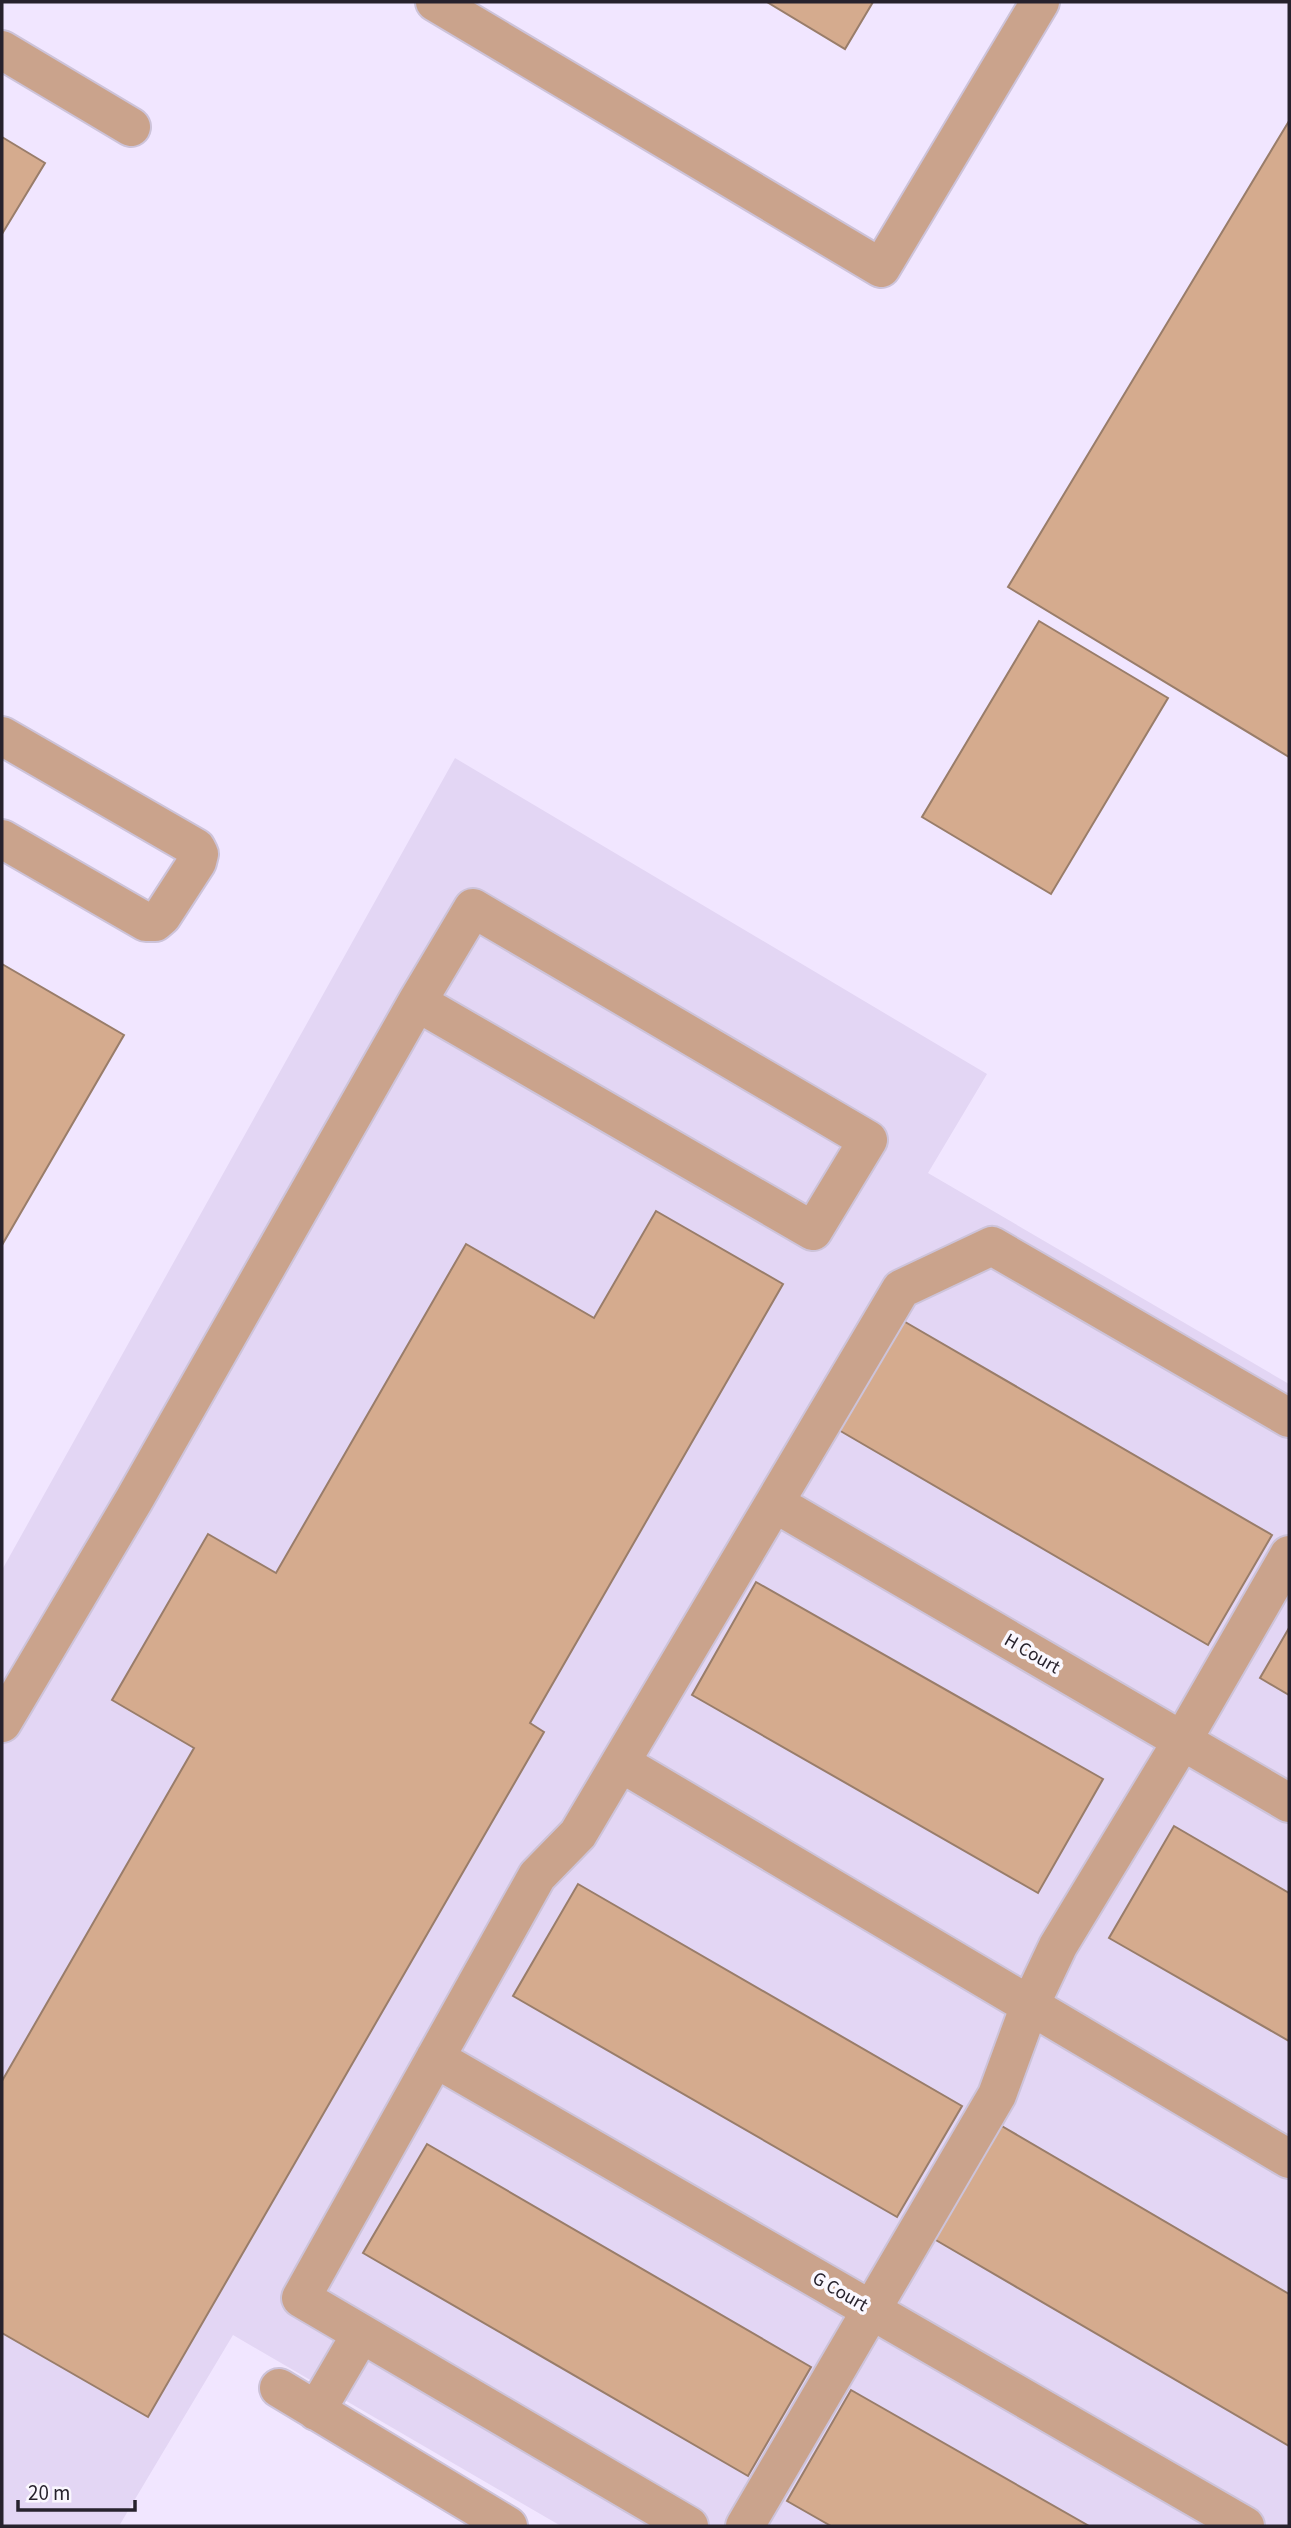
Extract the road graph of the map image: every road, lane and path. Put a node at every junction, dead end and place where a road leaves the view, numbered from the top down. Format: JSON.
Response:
{"nodes":[{"id":1,"x":435,"y":2,"type":"edge"},
{"id":2,"x":1040,"y":2,"type":"edge"},
{"id":3,"x":2,"y":50,"type":"edge"},
{"id":4,"x":131,"y":127,"type":"dead end"},
{"id":5,"x":2,"y":736,"type":"edge"},
{"id":6,"x":2,"y":839,"type":"edge"},
{"id":7,"x":417,"y":1002,"type":"junction"},
{"id":8,"x":1289,"y":1418,"type":"edge"},
{"id":9,"x":776,"y":1504,"type":"junction"},
{"id":10,"x":1289,"y":1555,"type":"edge"},
{"id":11,"x":2,"y":1723,"type":"edge"},
{"id":12,"x":1182,"y":1741,"type":"junction"},
{"id":13,"x":621,"y":1763,"type":"junction"},
{"id":14,"x":1289,"y":1804,"type":"edge"},
{"id":15,"x":1030,"y":2005,"type":"junction"},
{"id":16,"x":435,"y":2058,"type":"junction"},
{"id":17,"x":1289,"y":2159,"type":"edge"},
{"id":18,"x":871,"y":2310,"type":"junction"},
{"id":19,"x":361,"y":2334,"type":"junction"},
{"id":20,"x":279,"y":2388,"type":"dead end"},
{"id":21,"x":316,"y":2411,"type":"junction"},
{"id":22,"x":508,"y":2526,"type":"edge"},
{"id":23,"x":690,"y":2526,"type":"edge"},
{"id":24,"x":745,"y":2526,"type":"edge"},
{"id":25,"x":1245,"y":2526,"type":"edge"}],
"edges":[{"from":1,"to":2,"type":"lane"},
{"from":3,"to":4,"type":"lane"},
{"from":5,"to":6,"type":"lane"},
{"from":7,"to":7,"type":"lane"},
{"from":7,"to":11,"type":"lane"},
{"from":8,"to":9,"type":"lane"},
{"from":9,"to":12,"type":"lane","name":"H Court"},
{"from":9,"to":13,"type":"lane"},
{"from":10,"to":12,"type":"lane"},
{"from":12,"to":14,"type":"lane","name":"H Court"},
{"from":12,"to":15,"type":"lane"},
{"from":13,"to":15,"type":"lane"},
{"from":13,"to":16,"type":"lane"},
{"from":15,"to":17,"type":"lane"},
{"from":15,"to":18,"type":"lane"},
{"from":16,"to":18,"type":"lane","name":"G Court"},
{"from":16,"to":19,"type":"lane"},
{"from":18,"to":24,"type":"lane"},
{"from":18,"to":25,"type":"lane","name":"G Court"},
{"from":19,"to":21,"type":"lane"},
{"from":19,"to":23,"type":"lane"},
{"from":20,"to":21,"type":"lane"},
{"from":21,"to":22,"type":"lane"}]}
